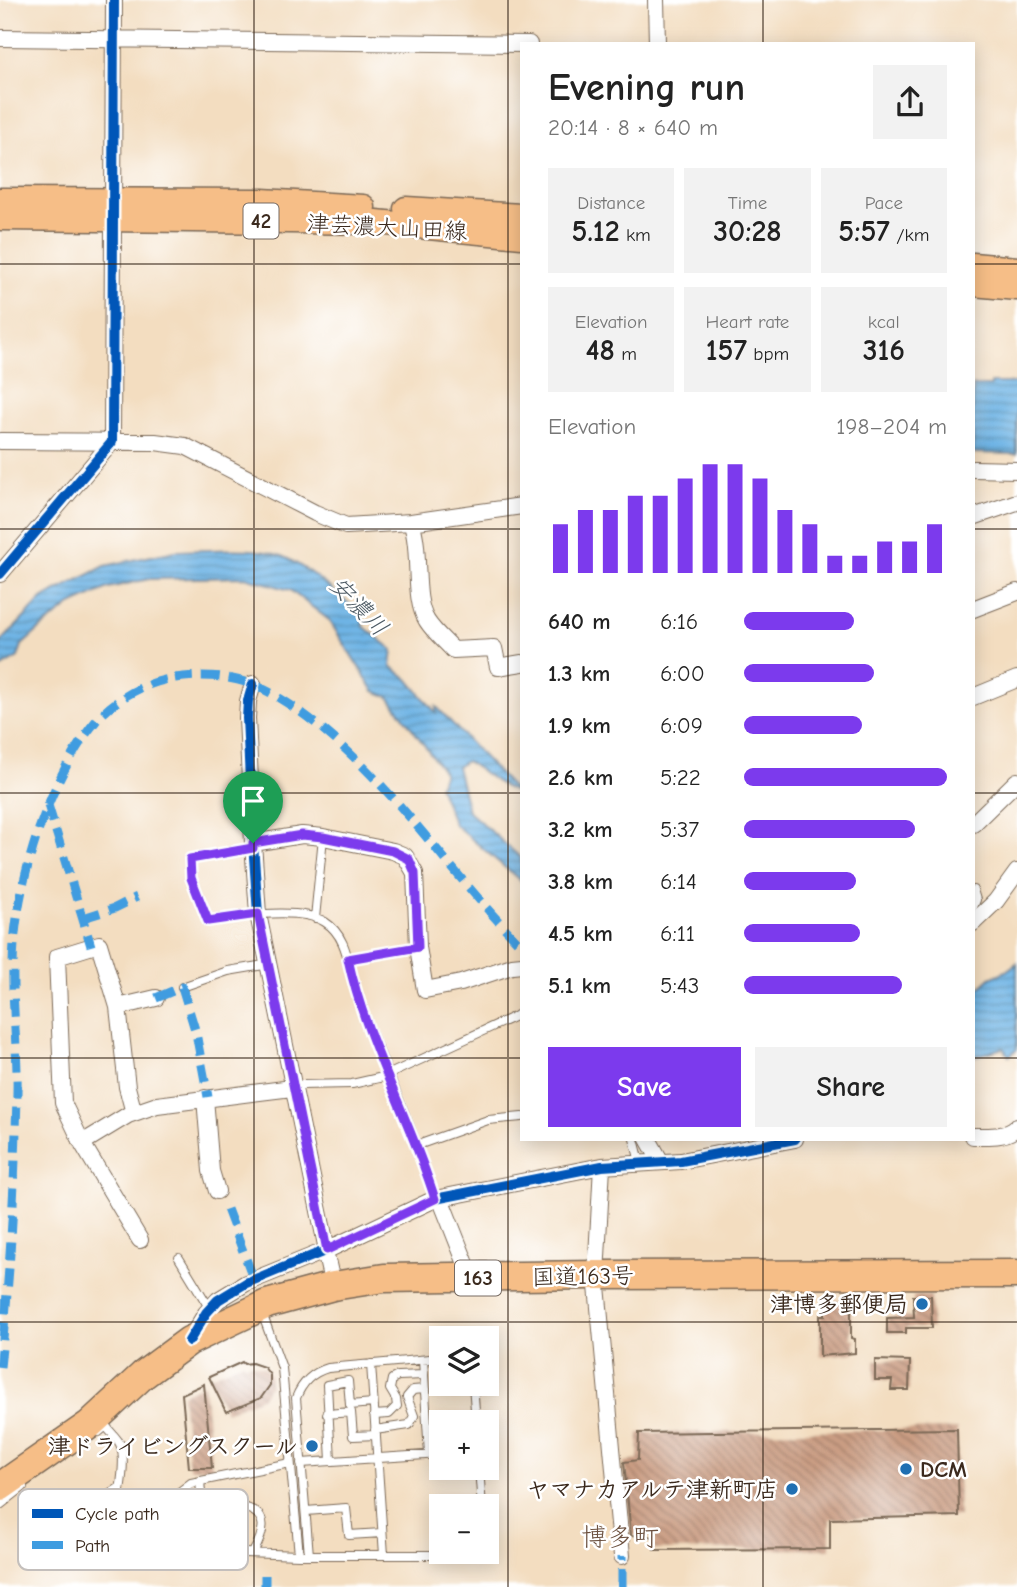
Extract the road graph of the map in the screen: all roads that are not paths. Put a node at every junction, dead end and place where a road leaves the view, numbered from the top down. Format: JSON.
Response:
{"nodes":[{"id":1,"x":114,"y":0,"type":"edge"},
{"id":2,"x":656,"y":0,"type":"edge"},
{"id":3,"x":0,"y":38,"type":"edge"},
{"id":4,"x":114,"y":39,"type":"junction"},
{"id":5,"x":657,"y":42,"type":"edge"},
{"id":6,"x":520,"y":44,"type":"edge"},
{"id":7,"x":0,"y":200,"type":"edge"},
{"id":8,"x":114,"y":210,"type":"junction"},
{"id":9,"x":520,"y":216,"type":"edge"},
{"id":10,"x":0,"y":218,"type":"edge"},
{"id":11,"x":520,"y":236,"type":"edge"},
{"id":12,"x":975,"y":265,"type":"edge"},
{"id":13,"x":1017,"y":269,"type":"edge"},
{"id":14,"x":975,"y":284,"type":"edge"},
{"id":15,"x":1017,"y":288,"type":"edge"},
{"id":16,"x":0,"y":442,"type":"edge"},
{"id":17,"x":112,"y":442,"type":"junction"},
{"id":18,"x":975,"y":469,"type":"edge"},
{"id":19,"x":1016,"y":470,"type":"edge"},
{"id":20,"x":1017,"y":492,"type":"edge"},
{"id":21,"x":1017,"y":502,"type":"edge"},
{"id":22,"x":520,"y":506,"type":"edge"},
{"id":23,"x":975,"y":516,"type":"edge"},
{"id":24,"x":411,"y":522,"type":"junction"},
{"id":25,"x":0,"y":573,"type":"edge"},
{"id":26,"x":1017,"y":593,"type":"edge"},
{"id":27,"x":975,"y":608,"type":"edge"},
{"id":28,"x":520,"y":663,"type":"edge"},
{"id":29,"x":1017,"y":679,"type":"edge"},
{"id":30,"x":253,"y":684,"type":"dead end"},
{"id":31,"x":975,"y":696,"type":"edge"},
{"id":32,"x":1017,"y":781,"type":"edge"},
{"id":33,"x":976,"y":815,"type":"edge"},
{"id":34,"x":323,"y":837,"type":"junction"},
{"id":35,"x":253,"y":846,"type":"junction"},
{"id":36,"x":1017,"y":872,"type":"edge"},
{"id":37,"x":258,"y":914,"type":"junction"},
{"id":38,"x":315,"y":918,"type":"junction"},
{"id":39,"x":975,"y":921,"type":"edge"},
{"id":40,"x":418,"y":947,"type":"junction"},
{"id":41,"x":348,"y":959,"type":"junction"},
{"id":42,"x":270,"y":964,"type":"junction"},
{"id":43,"x":520,"y":965,"type":"edge"},
{"id":44,"x":182,"y":987,"type":"dead end"},
{"id":45,"x":156,"y":998,"type":"dead end"},
{"id":46,"x":118,"y":1007,"type":"junction"},
{"id":47,"x":520,"y":1014,"type":"edge"},
{"id":48,"x":388,"y":1073,"type":"junction"},
{"id":49,"x":292,"y":1088,"type":"junction"},
{"id":50,"x":205,"y":1098,"type":"junction"},
{"id":51,"x":134,"y":1113,"type":"junction"},
{"id":52,"x":520,"y":1117,"type":"edge"},
{"id":53,"x":1016,"y":1133,"type":"edge"},
{"id":54,"x":975,"y":1136,"type":"edge"},
{"id":55,"x":635,"y":1141,"type":"edge"},
{"id":56,"x":649,"y":1141,"type":"edge"},
{"id":57,"x":785,"y":1141,"type":"edge"},
{"id":58,"x":82,"y":1143,"type":"junction"},
{"id":59,"x":415,"y":1146,"type":"junction"},
{"id":60,"x":640,"y":1162,"type":"junction"},
{"id":61,"x":661,"y":1163,"type":"junction"},
{"id":62,"x":603,"y":1166,"type":"junction"},
{"id":63,"x":217,"y":1191,"type":"dead end"},
{"id":64,"x":438,"y":1198,"type":"junction"},
{"id":65,"x":140,"y":1240,"type":"dead end"},
{"id":66,"x":326,"y":1250,"type":"junction"},
{"id":67,"x":179,"y":1258,"type":"dead end"},
{"id":68,"x":1017,"y":1274,"type":"edge"},
{"id":69,"x":596,"y":1275,"type":"junction"},
{"id":70,"x":472,"y":1279,"type":"junction"},
{"id":71,"x":333,"y":1286,"type":"junction"},
{"id":72,"x":259,"y":1307,"type":"junction"},
{"id":73,"x":210,"y":1309,"type":"junction"},
{"id":74,"x":189,"y":1341,"type":"junction"},
{"id":75,"x":429,"y":1359,"type":"edge"},
{"id":76,"x":423,"y":1360,"type":"junction"},
{"id":77,"x":371,"y":1364,"type":"junction"},
{"id":78,"x":424,"y":1375,"type":"junction"},
{"id":79,"x":425,"y":1389,"type":"junction"},
{"id":80,"x":373,"y":1404,"type":"junction"},
{"id":81,"x":327,"y":1413,"type":"junction"},
{"id":82,"x":374,"y":1415,"type":"junction"},
{"id":83,"x":375,"y":1432,"type":"junction"},
{"id":84,"x":95,"y":1435,"type":"dead end"},
{"id":85,"x":429,"y":1454,"type":"joint"},
{"id":86,"x":377,"y":1458,"type":"junction"},
{"id":87,"x":331,"y":1461,"type":"junction"},
{"id":88,"x":290,"y":1463,"type":"junction"},
{"id":89,"x":301,"y":1463,"type":"junction"},
{"id":90,"x":200,"y":1481,"type":"junction"},
{"id":91,"x":14,"y":1485,"type":"edge"},
{"id":92,"x":119,"y":1488,"type":"edge"},
{"id":93,"x":183,"y":1489,"type":"edge"},
{"id":94,"x":201,"y":1489,"type":"edge"},
{"id":95,"x":0,"y":1505,"type":"edge"},
{"id":96,"x":248,"y":1509,"type":"edge"},
{"id":97,"x":306,"y":1511,"type":"junction"},
{"id":98,"x":382,"y":1533,"type":"junction"},
{"id":99,"x":248,"y":1553,"type":"edge"},
{"id":100,"x":253,"y":1553,"type":"junction"},
{"id":101,"x":299,"y":1555,"type":"junction"},
{"id":102,"x":309,"y":1555,"type":"junction"},
{"id":103,"x":384,"y":1555,"type":"junction"},
{"id":104,"x":429,"y":1555,"type":"edge"},
{"id":105,"x":622,"y":1556,"type":"dead end"}],
"edges":[{"from":1,"to":4,"type":"street"},
{"from":2,"to":5,"type":"street"},
{"from":3,"to":4,"type":"street"},
{"from":4,"to":6,"type":"street"},
{"from":4,"to":8,"type":"street"},
{"from":7,"to":8,"type":"main road","name":"津芸濃大山田線","number":"42"},
{"from":8,"to":9,"type":"main road","name":"津芸濃大山田線","number":"42"},
{"from":8,"to":10,"type":"main road","name":"津芸濃大山田線","number":"42"},
{"from":8,"to":11,"type":"main road","name":"津芸濃大山田線","number":"42"},
{"from":8,"to":17,"type":"street"},
{"from":12,"to":13,"type":"main road"},
{"from":14,"to":15,"type":"main road"},
{"from":16,"to":17,"type":"street"},
{"from":17,"to":24,"type":"street"},
{"from":17,"to":25,"type":"street"},
{"from":18,"to":19,"type":"street"},
{"from":19,"to":20,"type":"street"},
{"from":21,"to":23,"type":"street"},
{"from":22,"to":24,"type":"street"},
{"from":24,"to":28,"type":"street"},
{"from":26,"to":27,"type":"street"},
{"from":29,"to":31,"type":"street"},
{"from":30,"to":35,"type":"street"},
{"from":32,"to":33,"type":"street"},
{"from":34,"to":35,"type":"street"},
{"from":34,"to":38,"type":"lane"},
{"from":34,"to":40,"type":"street"},
{"from":35,"to":37,"type":"street"},
{"from":35,"to":37,"type":"lane"},
{"from":36,"to":39,"type":"street"},
{"from":37,"to":38,"type":"lane"},
{"from":37,"to":42,"type":"street"},
{"from":38,"to":41,"type":"lane"},
{"from":40,"to":41,"type":"lane"},
{"from":40,"to":43,"type":"street"},
{"from":41,"to":48,"type":"lane"},
{"from":42,"to":44,"type":"lane"},
{"from":42,"to":49,"type":"street"},
{"from":45,"to":46,"type":"street"},
{"from":46,"to":51,"type":"street"},
{"from":46,"to":58,"type":"street"},
{"from":47,"to":48,"type":"lane"},
{"from":48,"to":49,"type":"lane"},
{"from":48,"to":59,"type":"lane"},
{"from":49,"to":50,"type":"street"},
{"from":49,"to":66,"type":"street"},
{"from":50,"to":51,"type":"street"},
{"from":50,"to":63,"type":"street"},
{"from":51,"to":58,"type":"street"},
{"from":52,"to":59,"type":"lane"},
{"from":53,"to":54,"type":"street"},
{"from":55,"to":60,"type":"lane"},
{"from":56,"to":61,"type":"street"},
{"from":57,"to":61,"type":"street"},
{"from":58,"to":65,"type":"street"},
{"from":59,"to":64,"type":"lane"},
{"from":60,"to":61,"type":"street"},
{"from":60,"to":62,"type":"street"},
{"from":62,"to":64,"type":"street"},
{"from":62,"to":69,"type":"street"},
{"from":64,"to":66,"type":"street"},
{"from":64,"to":70,"type":"street"},
{"from":66,"to":71,"type":"street"},
{"from":66,"to":73,"type":"street"},
{"from":67,"to":73,"type":"lane"},
{"from":68,"to":69,"type":"highway","name":"国道163号","number":"163"},
{"from":69,"to":70,"type":"highway","name":"国道163号","number":"163"},
{"from":69,"to":105,"type":"street"},
{"from":70,"to":71,"type":"highway","name":"国道163号","number":"163"},
{"from":71,"to":72,"type":"highway","name":"国道163号","number":"163"},
{"from":72,"to":74,"type":"highway","name":"国道163号","number":"163"},
{"from":72,"to":88,"type":"lane"},
{"from":73,"to":74,"type":"street"},
{"from":74,"to":91,"type":"highway","name":"国道163号","number":"163"},
{"from":75,"to":76,"type":"lane"},
{"from":76,"to":77,"type":"lane"},
{"from":76,"to":78,"type":"lane"},
{"from":77,"to":80,"type":"lane"},
{"from":77,"to":89,"type":"lane"},
{"from":78,"to":79,"type":"lane"},
{"from":78,"to":82,"type":"lane"},
{"from":79,"to":83,"type":"lane"},
{"from":79,"to":85,"type":"lane"},
{"from":80,"to":81,"type":"lane"},
{"from":80,"to":82,"type":"lane"},
{"from":81,"to":83,"type":"lane"},
{"from":81,"to":87,"type":"lane"},
{"from":82,"to":83,"type":"lane"},
{"from":83,"to":86,"type":"lane"},
{"from":84,"to":92,"type":"lane"},
{"from":85,"to":86,"type":"lane"},
{"from":86,"to":87,"type":"lane"},
{"from":86,"to":98,"type":"lane"},
{"from":87,"to":89,"type":"lane"},
{"from":88,"to":90,"type":"lane"},
{"from":88,"to":101,"type":"lane"},
{"from":89,"to":97,"type":"lane"},
{"from":90,"to":93,"type":"lane"},
{"from":90,"to":94,"type":"lane"},
{"from":91,"to":95,"type":"lane"},
{"from":96,"to":100,"type":"lane"},
{"from":97,"to":98,"type":"lane"},
{"from":97,"to":102,"type":"lane"},
{"from":98,"to":103,"type":"lane"},
{"from":99,"to":100,"type":"lane"},
{"from":100,"to":101,"type":"lane"},
{"from":101,"to":102,"type":"lane"},
{"from":102,"to":103,"type":"lane"},
{"from":103,"to":104,"type":"lane"}]}
